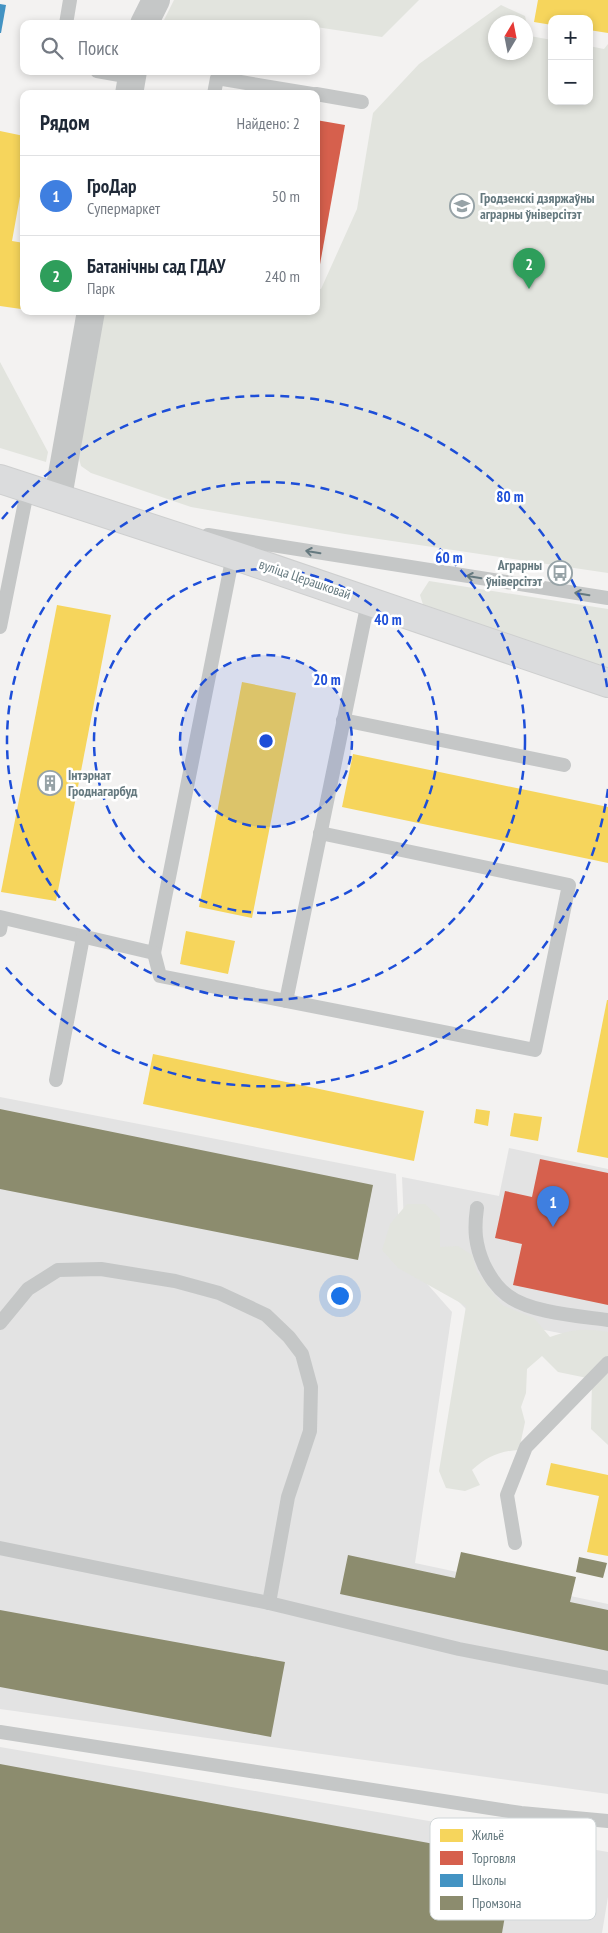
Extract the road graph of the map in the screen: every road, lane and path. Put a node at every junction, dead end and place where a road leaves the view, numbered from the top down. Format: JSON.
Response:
{"nodes":[{"id":1,"x":70,"y":0,"type":"edge"},
{"id":2,"x":156,"y":0,"type":"edge"},
{"id":3,"x":67,"y":20,"type":"edge"},
{"id":4,"x":146,"y":20,"type":"edge"},
{"id":5,"x":111,"y":75,"type":"edge"},
{"id":6,"x":131,"y":81,"type":"edge"},
{"id":7,"x":214,"y":90,"type":"edge"},
{"id":8,"x":288,"y":90,"type":"edge"},
{"id":9,"x":320,"y":95,"type":"edge"},
{"id":10,"x":362,"y":102,"type":"dead end"},
{"id":11,"x":90,"y":315,"type":"edge"},
{"id":12,"x":0,"y":479,"type":"edge"},
{"id":13,"x":28,"y":487,"type":"junction"},
{"id":14,"x":58,"y":497,"type":"junction"},
{"id":15,"x":146,"y":526,"type":"junction"},
{"id":16,"x":233,"y":555,"type":"junction"},
{"id":17,"x":608,"y":598,"type":"edge"},
{"id":18,"x":368,"y":602,"type":"junction"},
{"id":19,"x":0,"y":628,"type":"edge"},
{"id":20,"x":608,"y":684,"type":"edge"},
{"id":21,"x":343,"y":720,"type":"junction"},
{"id":22,"x":564,"y":765,"type":"dead end"},
{"id":23,"x":320,"y":833,"type":"junction"},
{"id":24,"x":1,"y":922,"type":"edge"},
{"id":25,"x":82,"y":936,"type":"junction"},
{"id":26,"x":154,"y":953,"type":"junction"},
{"id":27,"x":286,"y":1001,"type":"junction"},
{"id":28,"x":56,"y":1080,"type":"dead end"},
{"id":29,"x":477,"y":1208,"type":"dead end"},
{"id":30,"x":608,"y":1320,"type":"edge"},
{"id":31,"x":0,"y":1323,"type":"edge"},
{"id":32,"x":608,"y":1363,"type":"edge"},
{"id":33,"x":515,"y":1543,"type":"dead end"},
{"id":34,"x":0,"y":1548,"type":"edge"},
{"id":35,"x":269,"y":1603,"type":"junction"},
{"id":36,"x":608,"y":1678,"type":"edge"},
{"id":37,"x":0,"y":1732,"type":"edge"},
{"id":38,"x":576,"y":1818,"type":"edge"}],
"edges":[{"from":1,"to":3,"type":"lane"},
{"from":2,"to":4,"type":"street"},
{"from":5,"to":6,"type":"lane"},
{"from":7,"to":8,"type":"lane"},
{"from":9,"to":10,"type":"lane"},
{"from":11,"to":14,"type":"street"},
{"from":12,"to":13,"type":"street","name":"вуліца Церашковай"},
{"from":13,"to":14,"type":"street","name":"вуліца Церашковай"},
{"from":13,"to":19,"type":"lane"},
{"from":14,"to":15,"type":"street","name":"вуліца Церашковай"},
{"from":15,"to":16,"type":"street","name":"вуліца Церашковай"},
{"from":17,"to":15,"type":"lane","one_way":true},
{"from":16,"to":18,"type":"street","name":"вуліца Церашковай"},
{"from":16,"to":26,"type":"lane"},
{"from":18,"to":20,"type":"street","name":"вуліца Церашковай"},
{"from":18,"to":21,"type":"lane"},
{"from":21,"to":22,"type":"lane"},
{"from":21,"to":23,"type":"lane"},
{"from":23,"to":27,"type":"lane"},
{"from":23,"to":27,"type":"lane"},
{"from":24,"to":25,"type":"lane"},
{"from":25,"to":26,"type":"lane"},
{"from":25,"to":28,"type":"lane"},
{"from":26,"to":27,"type":"lane"},
{"from":29,"to":30,"type":"lane"},
{"from":31,"to":35,"type":"lane"},
{"from":32,"to":33,"type":"lane"},
{"from":34,"to":35,"type":"lane"},
{"from":35,"to":36,"type":"lane"},
{"from":37,"to":38,"type":"lane"}]}
